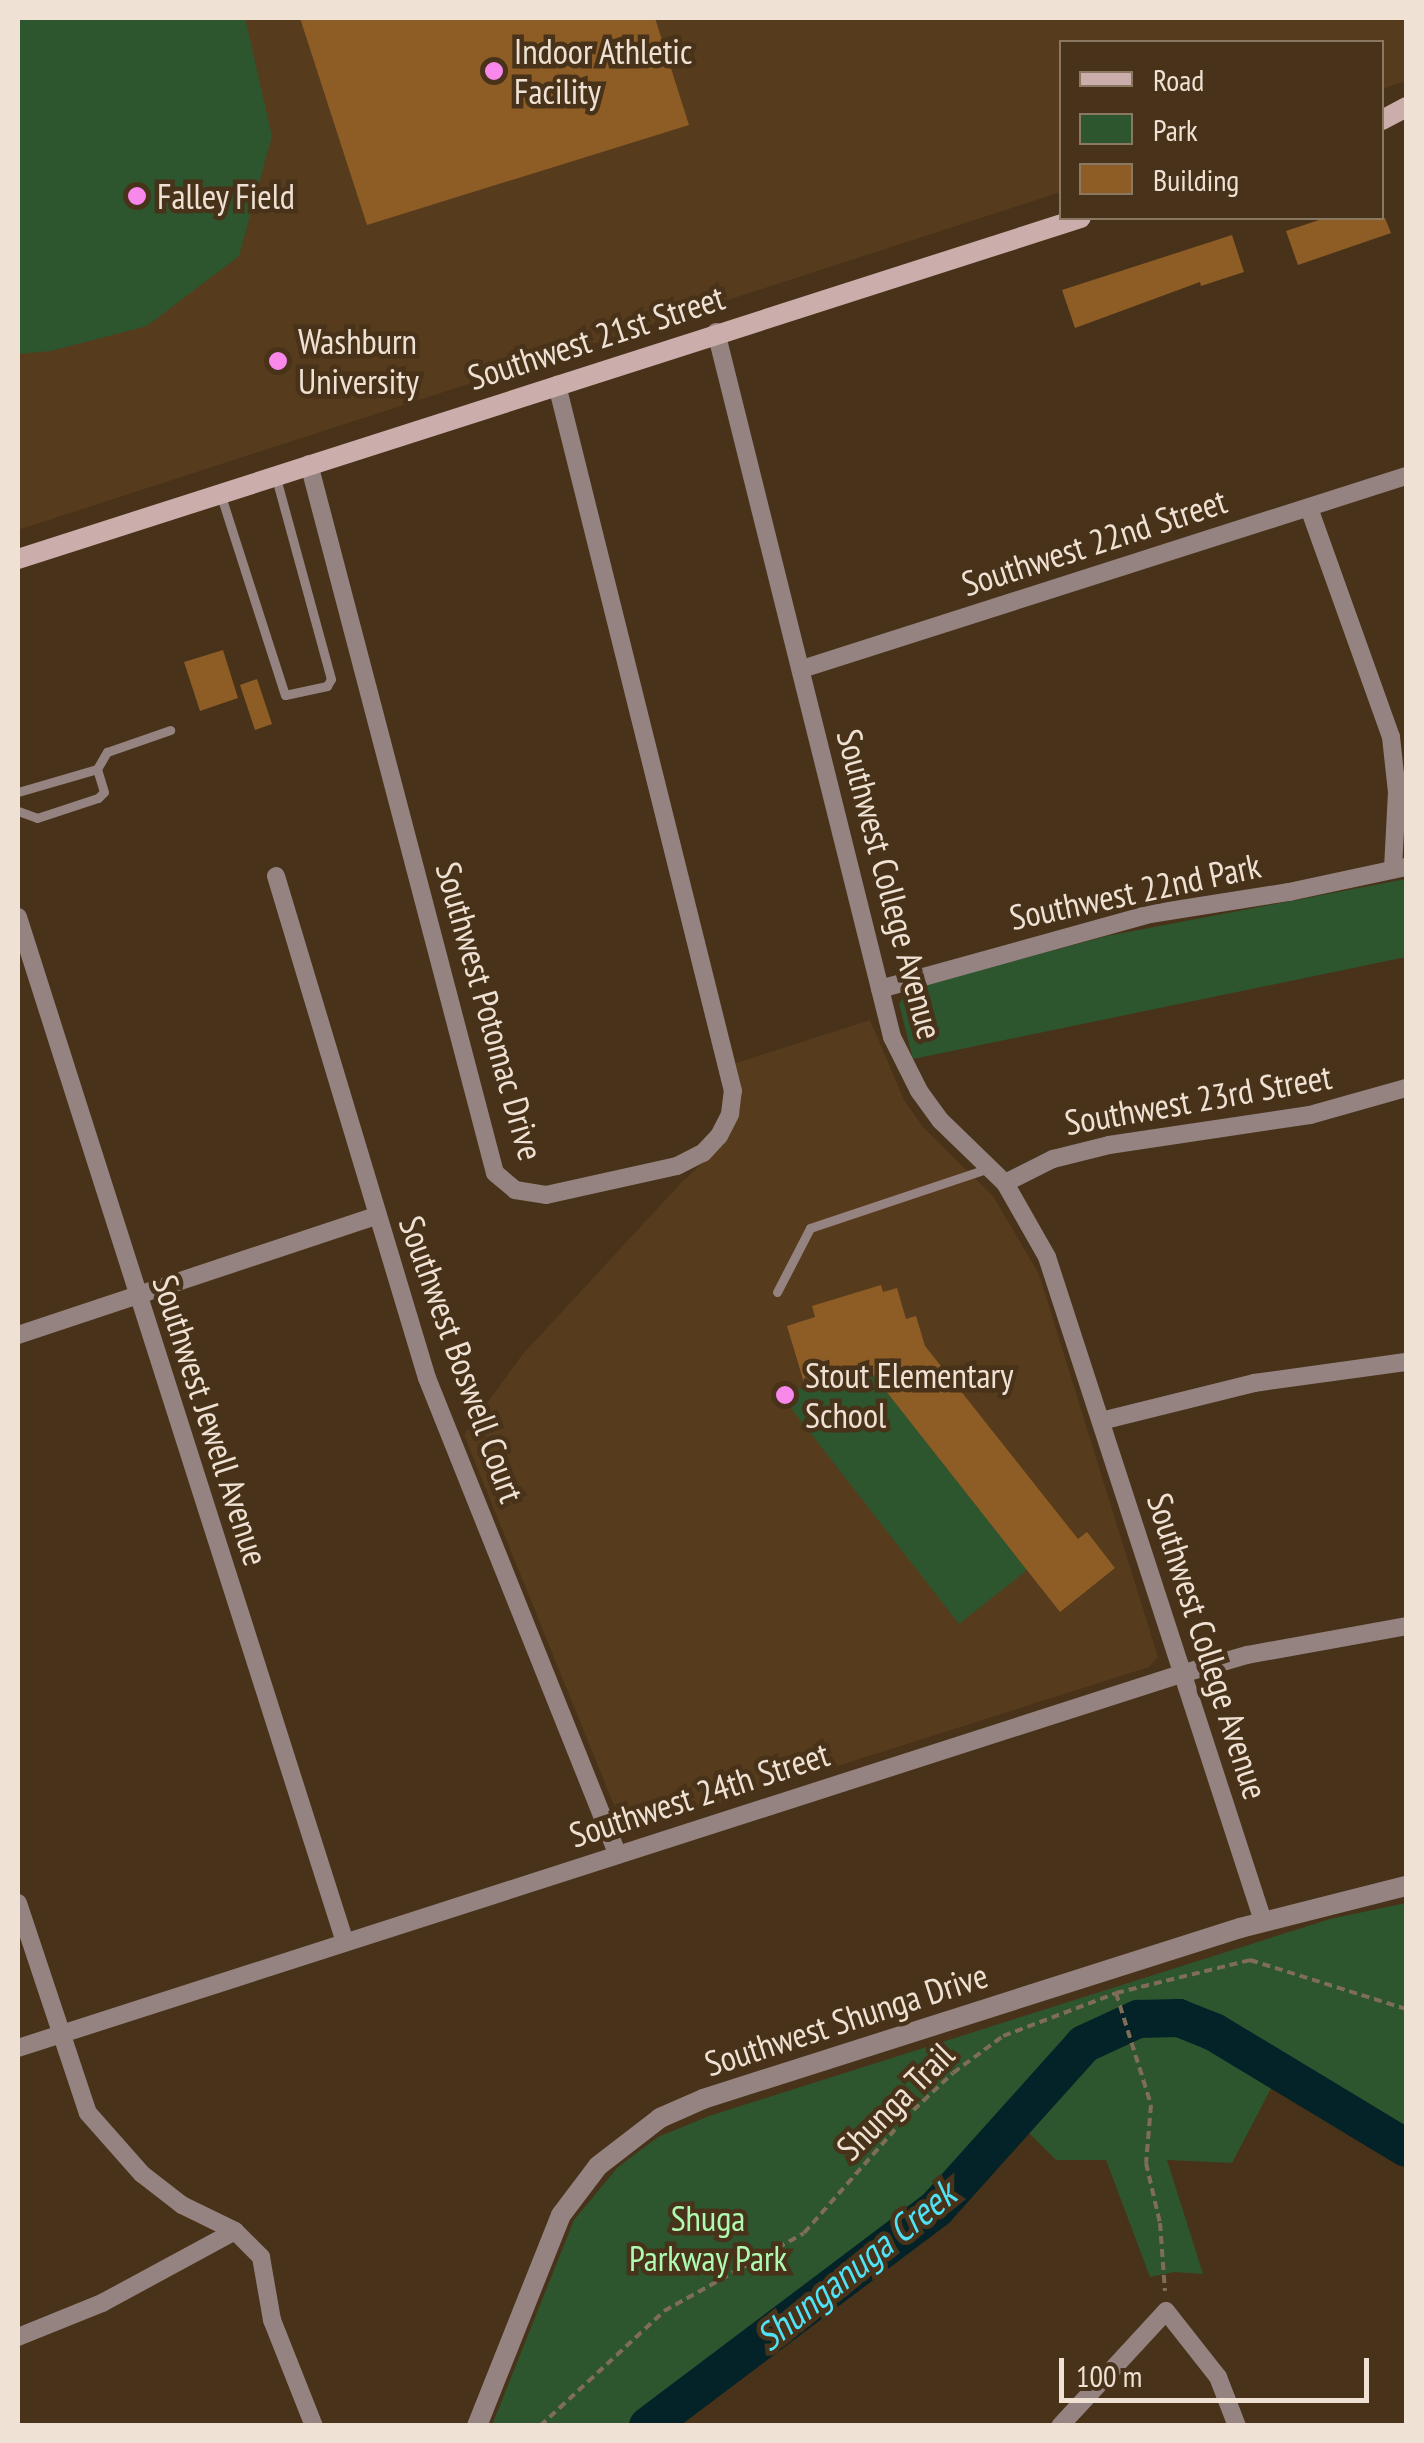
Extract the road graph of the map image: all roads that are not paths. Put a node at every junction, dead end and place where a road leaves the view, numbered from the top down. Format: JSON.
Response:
{"nodes":[{"id":1,"x":1406,"y":107,"type":"edge"},
{"id":2,"x":1384,"y":119,"type":"edge"},
{"id":3,"x":1074,"y":220,"type":"edge"},
{"id":4,"x":716,"y":332,"type":"junction"},
{"id":5,"x":557,"y":384,"type":"junction"},
{"id":6,"x":309,"y":464,"type":"junction"},
{"id":7,"x":276,"y":475,"type":"junction"},
{"id":8,"x":1406,"y":476,"type":"edge"},
{"id":9,"x":221,"y":493,"type":"junction"},
{"id":10,"x":1309,"y":508,"type":"junction"},
{"id":11,"x":18,"y":559,"type":"edge"},
{"id":12,"x":802,"y":669,"type":"junction"},
{"id":13,"x":170,"y":730,"type":"dead end"},
{"id":14,"x":97,"y":769,"type":"junction"},
{"id":15,"x":18,"y":792,"type":"edge"},
{"id":16,"x":18,"y":811,"type":"edge"},
{"id":17,"x":1400,"y":868,"type":"edge"},
{"id":18,"x":276,"y":876,"type":"dead end"},
{"id":19,"x":18,"y":917,"type":"edge"},
{"id":20,"x":880,"y":989,"type":"junction"},
{"id":21,"x":1406,"y":1088,"type":"edge"},
{"id":22,"x":989,"y":1168,"type":"junction"},
{"id":23,"x":1005,"y":1183,"type":"junction"},
{"id":24,"x":376,"y":1216,"type":"junction"},
{"id":25,"x":777,"y":1292,"type":"dead end"},
{"id":26,"x":137,"y":1297,"type":"junction"},
{"id":27,"x":18,"y":1336,"type":"edge"},
{"id":28,"x":1406,"y":1362,"type":"edge"},
{"id":29,"x":1101,"y":1421,"type":"junction"},
{"id":30,"x":1406,"y":1626,"type":"edge"},
{"id":31,"x":1181,"y":1674,"type":"junction"},
{"id":32,"x":617,"y":1854,"type":"junction"},
{"id":33,"x":1406,"y":1886,"type":"edge"},
{"id":34,"x":18,"y":1903,"type":"edge"},
{"id":35,"x":1263,"y":1921,"type":"junction"},
{"id":36,"x":345,"y":1942,"type":"junction"},
{"id":37,"x":61,"y":2034,"type":"junction"},
{"id":38,"x":18,"y":2048,"type":"edge"},
{"id":39,"x":236,"y":2231,"type":"junction"},
{"id":40,"x":18,"y":2337,"type":"edge"},
{"id":41,"x":314,"y":2426,"type":"edge"},
{"id":42,"x":477,"y":2426,"type":"edge"},
{"id":43,"x":1060,"y":2426,"type":"edge"},
{"id":44,"x":1237,"y":2426,"type":"edge"}],
"edges":[{"from":1,"to":2,"type":"main road"},
{"from":3,"to":4,"type":"main road","name":"Southwest 21st Street"},
{"from":4,"to":5,"type":"main road","name":"Southwest 21st Street"},
{"from":4,"to":12,"type":"street","name":"Southwest College Avenue"},
{"from":5,"to":6,"type":"main road","name":"Southwest 21st Street"},
{"from":5,"to":6,"type":"street","name":"Southwest Potomac Drive"},
{"from":6,"to":7,"type":"main road","name":"Southwest 21st Street"},
{"from":7,"to":9,"type":"main road","name":"Southwest 21st Street"},
{"from":7,"to":9,"type":"lane"},
{"from":8,"to":10,"type":"street","name":"Southwest 22nd Street"},
{"from":9,"to":11,"type":"main road","name":"Southwest 21st Street"},
{"from":10,"to":12,"type":"street","name":"Southwest 22nd Street"},
{"from":10,"to":17,"type":"street"},
{"from":12,"to":20,"type":"street","name":"Southwest College Avenue"},
{"from":13,"to":14,"type":"lane"},
{"from":14,"to":15,"type":"lane"},
{"from":14,"to":16,"type":"lane"},
{"from":17,"to":20,"type":"street","name":"Southwest 22nd Park"},
{"from":18,"to":24,"type":"street","name":"Southwest Boswell Court"},
{"from":19,"to":26,"type":"street","name":"Southwest Jewell Avenue"},
{"from":20,"to":22,"type":"street","name":"Southwest College Avenue"},
{"from":21,"to":23,"type":"street","name":"Southwest 23rd Street"},
{"from":22,"to":23,"type":"street","name":"Southwest College Avenue"},
{"from":22,"to":25,"type":"lane"},
{"from":23,"to":29,"type":"street","name":"Southwest College Avenue"},
{"from":24,"to":26,"type":"street"},
{"from":24,"to":32,"type":"street","name":"Southwest Boswell Court"},
{"from":26,"to":27,"type":"street"},
{"from":26,"to":36,"type":"street","name":"Southwest Jewell Avenue"},
{"from":28,"to":29,"type":"street"},
{"from":29,"to":31,"type":"street","name":"Southwest College Avenue"},
{"from":30,"to":31,"type":"street","name":"Southwest 24th Street"},
{"from":31,"to":32,"type":"street","name":"Southwest 24th Street"},
{"from":31,"to":35,"type":"street","name":"Southwest College Avenue"},
{"from":32,"to":36,"type":"street","name":"Southwest 24th Street"},
{"from":33,"to":35,"type":"street","name":"Southwest Shunga Drive"},
{"from":34,"to":37,"type":"street"},
{"from":35,"to":42,"type":"street","name":"Southwest Shunga Drive"},
{"from":36,"to":37,"type":"street","name":"Southwest 24th Street"},
{"from":37,"to":38,"type":"street","name":"Southwest 24th Street"},
{"from":37,"to":39,"type":"street"},
{"from":39,"to":40,"type":"street"},
{"from":39,"to":41,"type":"street"},
{"from":43,"to":44,"type":"street"}]}
